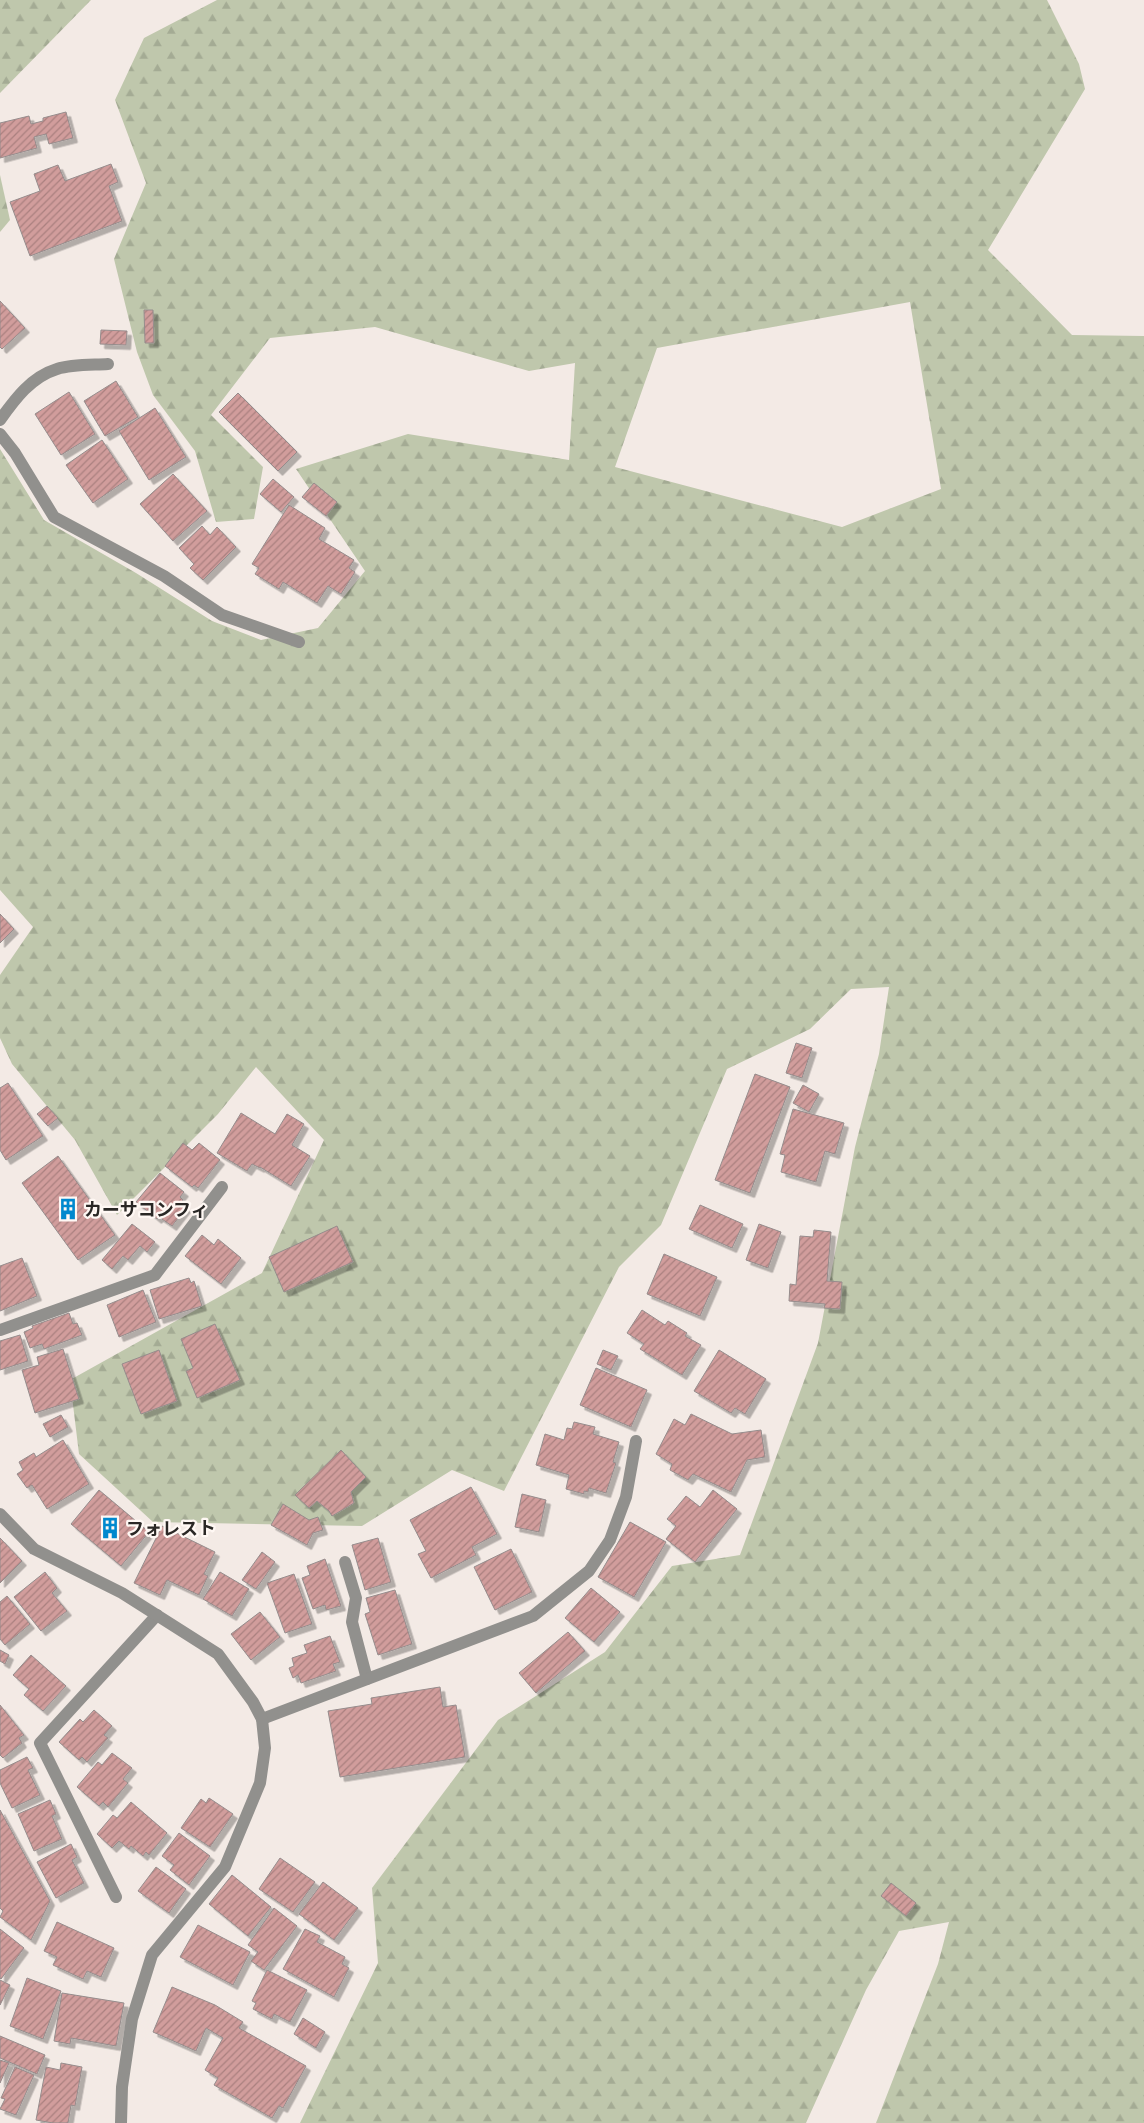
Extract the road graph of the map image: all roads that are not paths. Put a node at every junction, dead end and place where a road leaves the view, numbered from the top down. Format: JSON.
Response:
{"nodes":[{"id":1,"x":108,"y":364,"type":"dead end"},
{"id":2,"x":0,"y":420,"type":"edge"},
{"id":3,"x":0,"y":434,"type":"edge"},
{"id":4,"x":299,"y":642,"type":"dead end"},
{"id":5,"x":222,"y":1187,"type":"dead end"},
{"id":6,"x":0,"y":1330,"type":"edge"},
{"id":7,"x":636,"y":1441,"type":"dead end"},
{"id":8,"x":0,"y":1514,"type":"edge"},
{"id":9,"x":345,"y":1562,"type":"dead end"},
{"id":10,"x":157,"y":1615,"type":"junction"},
{"id":11,"x":368,"y":1679,"type":"junction"},
{"id":12,"x":262,"y":1719,"type":"junction"},
{"id":13,"x":116,"y":1897,"type":"dead end"},
{"id":14,"x":121,"y":2123,"type":"edge"}],
"edges":[{"from":1,"to":2,"type":"street"},
{"from":3,"to":4,"type":"street"},
{"from":5,"to":6,"type":"street"},
{"from":7,"to":11,"type":"street"},
{"from":8,"to":10,"type":"street"},
{"from":9,"to":11,"type":"street"},
{"from":10,"to":12,"type":"street"},
{"from":10,"to":13,"type":"street"},
{"from":11,"to":12,"type":"street"},
{"from":12,"to":14,"type":"street"}]}
